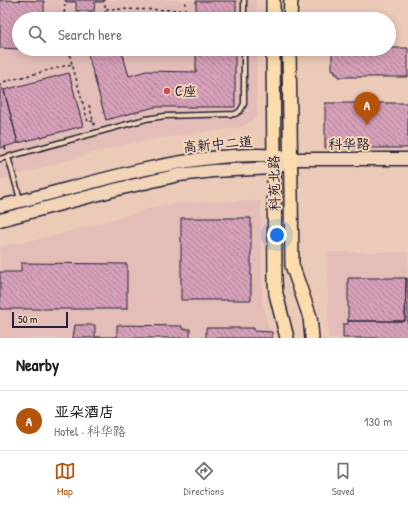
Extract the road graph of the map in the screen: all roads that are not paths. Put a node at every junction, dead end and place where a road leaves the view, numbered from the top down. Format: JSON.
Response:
{"nodes":[{"id":1,"x":244,"y":0,"type":"edge"},
{"id":2,"x":273,"y":0,"type":"edge"},
{"id":3,"x":291,"y":0,"type":"edge"},
{"id":4,"x":244,"y":12,"type":"edge"},
{"id":5,"x":273,"y":12,"type":"edge"},
{"id":6,"x":290,"y":12,"type":"edge"},
{"id":7,"x":244,"y":56,"type":"edge"},
{"id":8,"x":273,"y":56,"type":"edge"},
{"id":9,"x":289,"y":56,"type":"edge"},
{"id":10,"x":274,"y":155,"type":"junction"},
{"id":11,"x":8,"y":157,"type":"junction"},
{"id":12,"x":0,"y":159,"type":"edge"},
{"id":13,"x":290,"y":159,"type":"junction"},
{"id":14,"x":408,"y":160,"type":"edge"},
{"id":15,"x":274,"y":168,"type":"junction"},
{"id":16,"x":21,"y":201,"type":"junction"},
{"id":17,"x":0,"y":206,"type":"edge"},
{"id":18,"x":0,"y":220,"type":"edge"},
{"id":19,"x":287,"y":338,"type":"edge"},
{"id":20,"x":312,"y":338,"type":"edge"}],
"edges":[{"from":1,"to":4,"type":"lane"},
{"from":2,"to":5,"type":"main road"},
{"from":3,"to":6,"type":"main road"},
{"from":7,"to":11,"type":"lane"},
{"from":8,"to":10,"type":"main road","name":"科苑北路"},
{"from":9,"to":13,"type":"main road","name":"科苑北路"},
{"from":10,"to":13,"type":"main road","name":"高新中二道"},
{"from":10,"to":15,"type":"main road","name":"科苑北路"},
{"from":10,"to":16,"type":"main road","name":"高新中二道"},
{"from":11,"to":12,"type":"lane"},
{"from":11,"to":16,"type":"lane"},
{"from":13,"to":14,"type":"main road","name":"科华路"},
{"from":13,"to":15,"type":"main road","name":"高新中二道"},
{"from":13,"to":20,"type":"main road","name":"科苑北路"},
{"from":15,"to":18,"type":"main road","name":"高新中二道"},
{"from":15,"to":19,"type":"main road","name":"科苑北路"},
{"from":16,"to":17,"type":"main road","name":"高新中二道"}]}
